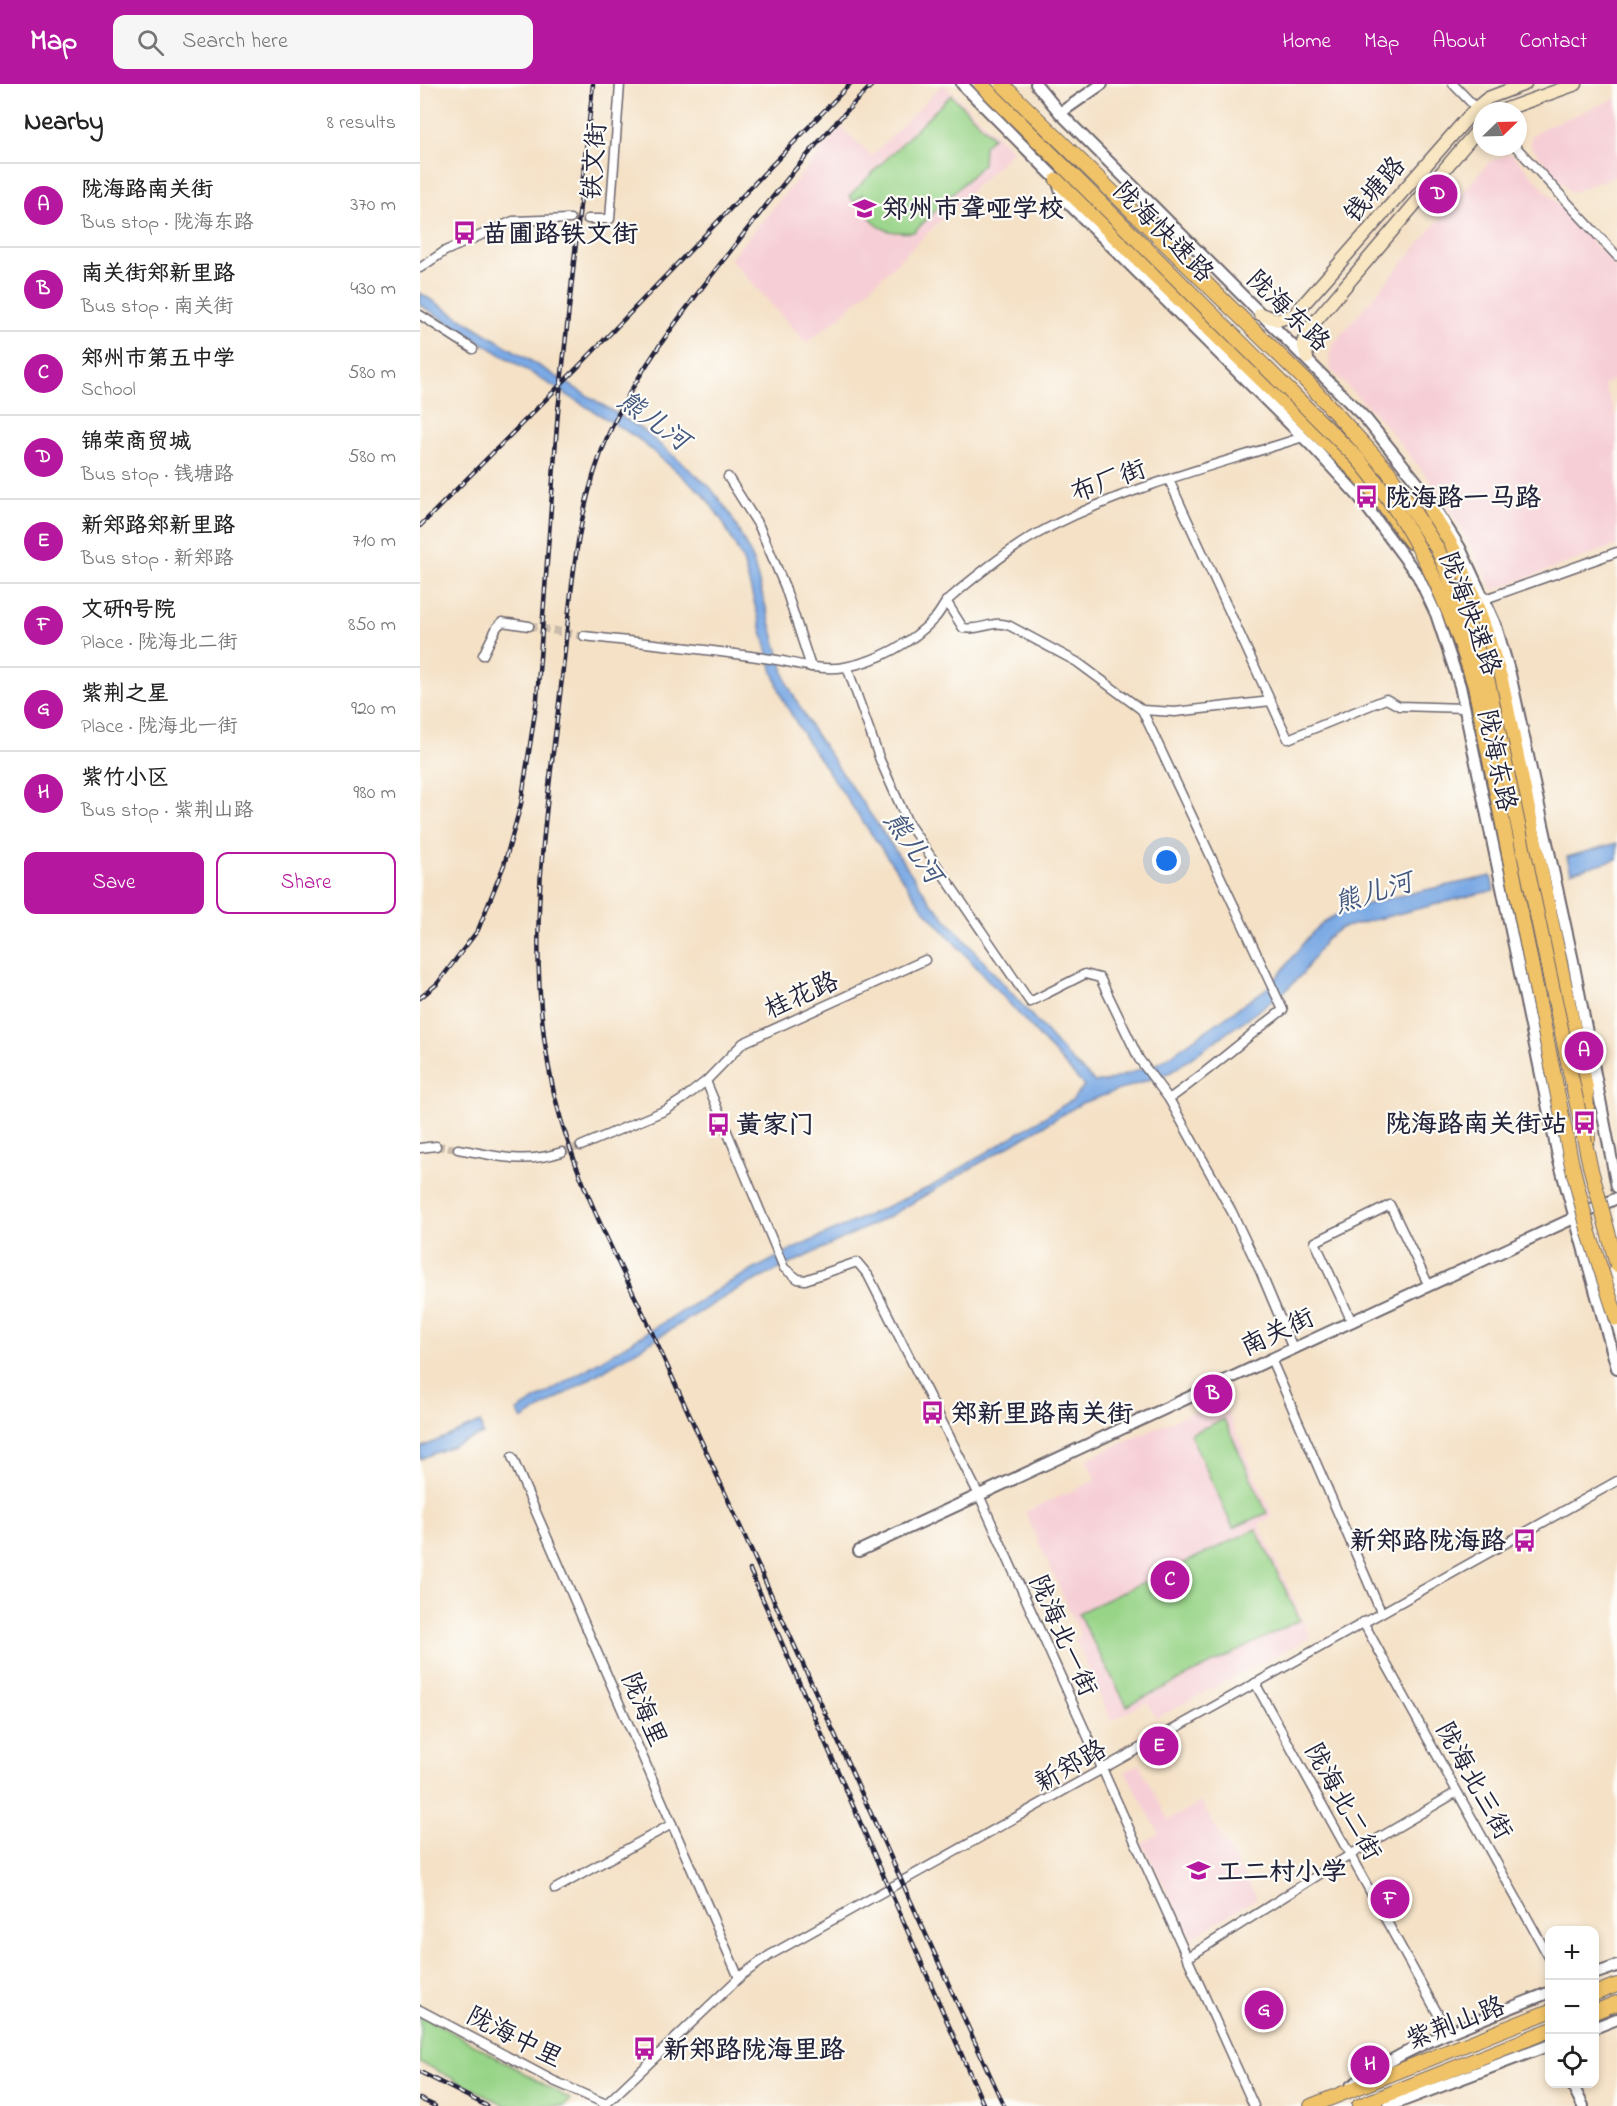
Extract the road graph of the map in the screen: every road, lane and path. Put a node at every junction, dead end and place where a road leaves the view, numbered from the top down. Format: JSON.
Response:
{"nodes":[{"id":1,"x":620,"y":84,"type":"edge"},
{"id":2,"x":962,"y":84,"type":"edge"},
{"id":3,"x":981,"y":84,"type":"edge"},
{"id":4,"x":1002,"y":84,"type":"edge"},
{"id":5,"x":1036,"y":84,"type":"edge"},
{"id":6,"x":1102,"y":84,"type":"edge"},
{"id":7,"x":1453,"y":84,"type":"edge"},
{"id":8,"x":1525,"y":84,"type":"edge"},
{"id":9,"x":1576,"y":84,"type":"edge"},
{"id":10,"x":1485,"y":102,"type":"edge"},
{"id":11,"x":1526,"y":102,"type":"edge"},
{"id":12,"x":1473,"y":105,"type":"edge"},
{"id":13,"x":1060,"y":113,"type":"junction"},
{"id":14,"x":1473,"y":118,"type":"edge"},
{"id":15,"x":1473,"y":137,"type":"edge"},
{"id":16,"x":1524,"y":156,"type":"edge"},
{"id":17,"x":1057,"y":180,"type":"junction"},
{"id":18,"x":570,"y":219,"type":"tunnel mouth"},
{"id":19,"x":588,"y":219,"type":"tunnel mouth"},
{"id":20,"x":1617,"y":256,"type":"edge"},
{"id":21,"x":420,"y":268,"type":"edge"},
{"id":22,"x":1260,"y":314,"type":"junction"},
{"id":23,"x":420,"y":315,"type":"edge"},
{"id":24,"x":473,"y":349,"type":"dead end"},
{"id":25,"x":1307,"y":358,"type":"junction"},
{"id":26,"x":1303,"y":437,"type":"junction"},
{"id":27,"x":728,"y":477,"type":"dead end"},
{"id":28,"x":1169,"y":480,"type":"junction"},
{"id":29,"x":1424,"y":491,"type":"junction"},
{"id":30,"x":1420,"y":548,"type":"junction"},
{"id":31,"x":1617,"y":552,"type":"edge"},
{"id":32,"x":1485,"y":599,"type":"junction"},
{"id":33,"x":946,"y":601,"type":"junction"},
{"id":34,"x":529,"y":626,"type":"tunnel mouth"},
{"id":35,"x":584,"y":636,"type":"tunnel mouth"},
{"id":36,"x":483,"y":655,"type":"dead end"},
{"id":37,"x":811,"y":667,"type":"junction"},
{"id":38,"x":847,"y":667,"type":"junction"},
{"id":39,"x":1271,"y":701,"type":"junction"},
{"id":40,"x":1464,"y":708,"type":"junction"},
{"id":41,"x":1142,"y":710,"type":"junction"},
{"id":42,"x":926,"y":960,"type":"dead end"},
{"id":43,"x":706,"y":1081,"type":"junction"},
{"id":44,"x":1169,"y":1099,"type":"junction"},
{"id":45,"x":436,"y":1146,"type":"tunnel mouth"},
{"id":46,"x":581,"y":1146,"type":"tunnel mouth"},
{"id":47,"x":420,"y":1148,"type":"edge"},
{"id":48,"x":458,"y":1149,"type":"tunnel mouth"},
{"id":49,"x":562,"y":1152,"type":"tunnel mouth"},
{"id":50,"x":1590,"y":1166,"type":"junction"},
{"id":51,"x":1617,"y":1187,"type":"edge"},
{"id":52,"x":1617,"y":1198,"type":"edge"},
{"id":53,"x":1573,"y":1219,"type":"junction"},
{"id":54,"x":1617,"y":1265,"type":"edge"},
{"id":55,"x":1429,"y":1286,"type":"junction"},
{"id":56,"x":1617,"y":1319,"type":"edge"},
{"id":57,"x":1352,"y":1322,"type":"junction"},
{"id":58,"x":1293,"y":1349,"type":"junction"},
{"id":59,"x":1271,"y":1359,"type":"junction"},
{"id":60,"x":1617,"y":1368,"type":"edge"},
{"id":61,"x":512,"y":1457,"type":"dead end"},
{"id":62,"x":1617,"y":1481,"type":"edge"},
{"id":63,"x":979,"y":1495,"type":"junction"},
{"id":64,"x":859,"y":1551,"type":"dead end"},
{"id":65,"x":1381,"y":1612,"type":"junction"},
{"id":66,"x":1363,"y":1622,"type":"junction"},
{"id":67,"x":1255,"y":1683,"type":"junction"},
{"id":68,"x":1102,"y":1771,"type":"junction"},
{"id":69,"x":1457,"y":1792,"type":"junction"},
{"id":70,"x":672,"y":1824,"type":"junction"},
{"id":71,"x":1350,"y":1855,"type":"junction"},
{"id":72,"x":555,"y":1889,"type":"dead end"},
{"id":73,"x":1545,"y":1950,"type":"edge"},
{"id":74,"x":1187,"y":1958,"type":"junction"},
{"id":75,"x":1617,"y":1966,"type":"edge"},
{"id":76,"x":1599,"y":1972,"type":"edge"},
{"id":77,"x":739,"y":1978,"type":"junction"},
{"id":78,"x":1617,"y":1985,"type":"edge"},
{"id":79,"x":1599,"y":1992,"type":"edge"},
{"id":80,"x":1545,"y":1994,"type":"edge"},
{"id":81,"x":1617,"y":2003,"type":"edge"},
{"id":82,"x":420,"y":2010,"type":"edge"},
{"id":83,"x":1599,"y":2010,"type":"edge"},
{"id":84,"x":1545,"y":2013,"type":"edge"},
{"id":85,"x":1617,"y":2019,"type":"edge"},
{"id":86,"x":1599,"y":2026,"type":"edge"},
{"id":87,"x":1545,"y":2032,"type":"edge"},
{"id":88,"x":1449,"y":2034,"type":"junction"},
{"id":89,"x":1545,"y":2047,"type":"edge"},
{"id":90,"x":1574,"y":2088,"type":"edge"},
{"id":91,"x":1340,"y":2094,"type":"junction"},
{"id":92,"x":605,"y":2105,"type":"edge"},
{"id":93,"x":1254,"y":2106,"type":"edge"},
{"id":94,"x":1311,"y":2106,"type":"edge"},
{"id":95,"x":1359,"y":2106,"type":"edge"},
{"id":96,"x":1389,"y":2106,"type":"edge"},
{"id":97,"x":1583,"y":2106,"type":"edge"}],
"edges":[{"from":1,"to":19,"type":"street","name":"铁文街"},
{"from":2,"to":17,"type":"street","name":"陇海东路"},
{"from":3,"to":30,"type":"main road","name":"陇海快速路","bridge":true},
{"from":4,"to":50,"type":"main road","name":"陇海快速路","bridge":true},
{"from":5,"to":13,"type":"street","name":"陇海东路"},
{"from":6,"to":13,"type":"street"},
{"from":7,"to":12,"type":"street"},
{"from":8,"to":10,"type":"main road","name":"钱塘路"},
{"from":9,"to":11,"type":"main road"},
{"from":13,"to":22,"type":"street","name":"陇海东路"},
{"from":14,"to":22,"type":"main road","name":"钱塘路"},
{"from":15,"to":25,"type":"main road","name":"钱塘路"},
{"from":16,"to":20,"type":"street"},
{"from":17,"to":26,"type":"street","name":"陇海东路"},
{"from":17,"to":30,"type":"main road"},
{"from":18,"to":21,"type":"street","name":"铁文街"},
{"from":22,"to":25,"type":"street","name":"陇海东路"},
{"from":23,"to":24,"type":"street"},
{"from":25,"to":29,"type":"street","name":"陇海东路"},
{"from":26,"to":28,"type":"street","name":"布厂街"},
{"from":26,"to":40,"type":"street","name":"陇海东路"},
{"from":27,"to":37,"type":"street"},
{"from":28,"to":33,"type":"street","name":"布厂街"},
{"from":28,"to":39,"type":"street"},
{"from":29,"to":32,"type":"street","name":"陇海东路"},
{"from":29,"to":50,"type":"main road","bridge":true},
{"from":30,"to":56,"type":"main road","name":"陇海快速路","bridge":true},
{"from":31,"to":32,"type":"street"},
{"from":32,"to":51,"type":"street","name":"陇海东路"},
{"from":33,"to":38,"type":"street","name":"布厂街"},
{"from":33,"to":41,"type":"street"},
{"from":34,"to":36,"type":"street"},
{"from":35,"to":37,"type":"street","name":"布厂街"},
{"from":37,"to":38,"type":"street","name":"布厂街"},
{"from":38,"to":44,"type":"street"},
{"from":39,"to":40,"type":"street"},
{"from":39,"to":41,"type":"street"},
{"from":40,"to":53,"type":"street","name":"陇海东路"},
{"from":41,"to":44,"type":"street"},
{"from":42,"to":43,"type":"street","name":"桂花路"},
{"from":43,"to":46,"type":"street","name":"桂花路"},
{"from":43,"to":63,"type":"street","name":"陇海北一街"},
{"from":44,"to":58,"type":"street"},
{"from":45,"to":47,"type":"street"},
{"from":48,"to":49,"type":"street"},
{"from":50,"to":54,"type":"main road","name":"陇海快速路","bridge":true},
{"from":52,"to":53,"type":"street","name":"南关街"},
{"from":53,"to":55,"type":"street","name":"南关街"},
{"from":53,"to":60,"type":"street","name":"陇海东路"},
{"from":55,"to":57,"type":"street","name":"南关街"},
{"from":55,"to":57,"type":"street"},
{"from":57,"to":58,"type":"street","name":"南关街"},
{"from":58,"to":59,"type":"street","name":"南关街"},
{"from":59,"to":63,"type":"street","name":"南关街"},
{"from":59,"to":65,"type":"street"},
{"from":61,"to":70,"type":"street","name":"陇海里"},
{"from":62,"to":65,"type":"street","name":"新郑路"},
{"from":63,"to":64,"type":"street","name":"南关街"},
{"from":63,"to":68,"type":"street","name":"陇海北一街"},
{"from":65,"to":66,"type":"street","name":"新郑路"},
{"from":66,"to":67,"type":"street","name":"新郑路"},
{"from":66,"to":69,"type":"street","name":"陇海北三街"},
{"from":67,"to":68,"type":"street","name":"新郑路"},
{"from":67,"to":71,"type":"street","name":"陇海北二街"},
{"from":68,"to":74,"type":"street","name":"陇海北一街"},
{"from":68,"to":77,"type":"street","name":"新郑路"},
{"from":69,"to":71,"type":"street"},
{"from":69,"to":73,"type":"street","name":"陇海北三街"},
{"from":70,"to":72,"type":"street"},
{"from":70,"to":77,"type":"street","name":"陇海里"},
{"from":71,"to":74,"type":"street"},
{"from":71,"to":88,"type":"street","name":"陇海北二街"},
{"from":74,"to":93,"type":"street","name":"陇海北一街"},
{"from":75,"to":76,"type":"street"},
{"from":77,"to":92,"type":"street","name":"新郑路"},
{"from":78,"to":79,"type":"main road"},
{"from":80,"to":88,"type":"street"},
{"from":81,"to":83,"type":"main road"},
{"from":82,"to":92,"type":"street","name":"陇海中里"},
{"from":84,"to":91,"type":"main road","name":"紫荆山路"},
{"from":85,"to":86,"type":"street"},
{"from":87,"to":95,"type":"main road","name":"紫荆山路"},
{"from":88,"to":91,"type":"street"},
{"from":89,"to":96,"type":"street"},
{"from":90,"to":97,"type":"street"},
{"from":91,"to":94,"type":"main road","name":"紫荆山路"}]}
